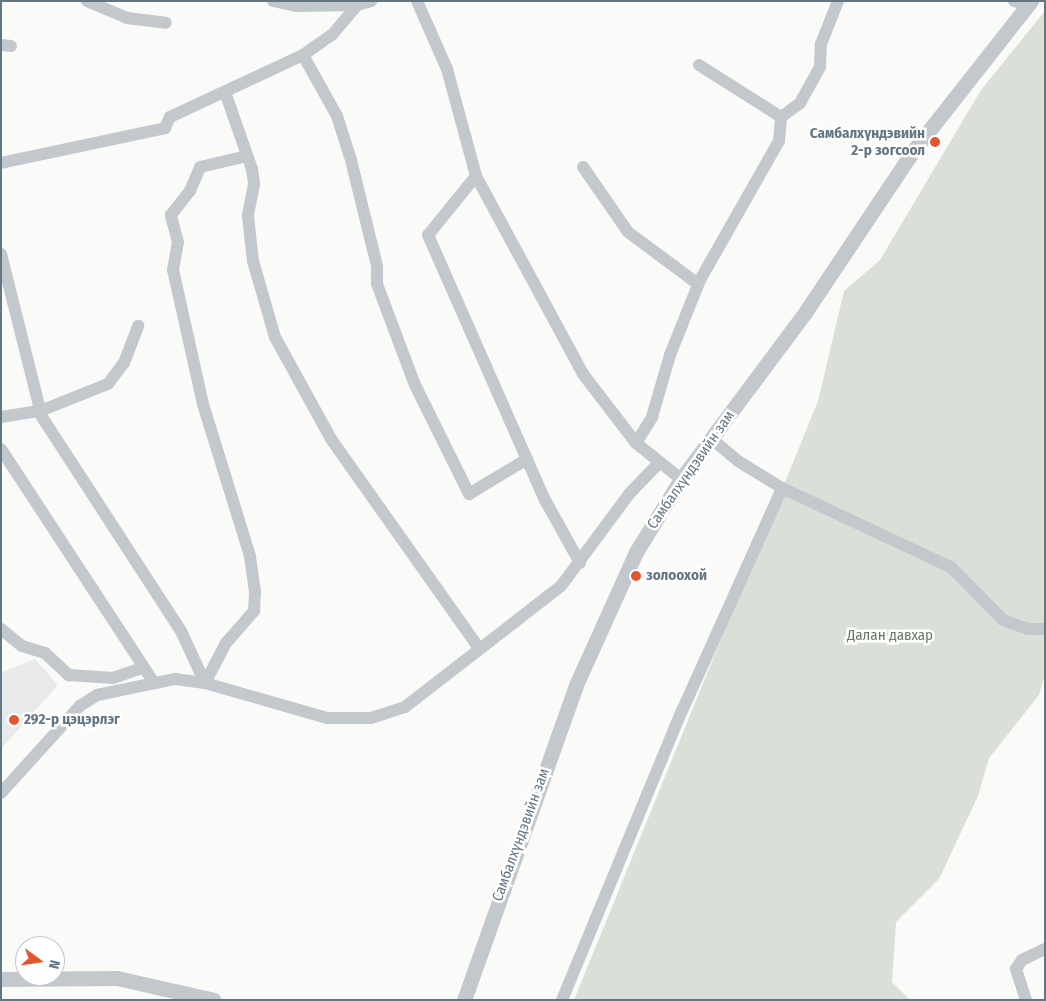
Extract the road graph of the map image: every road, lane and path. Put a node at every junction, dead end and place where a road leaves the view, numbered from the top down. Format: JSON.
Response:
{"nodes":[{"id":1,"x":87,"y":1,"type":"edge"},
{"id":2,"x":273,"y":1,"type":"edge"},
{"id":3,"x":372,"y":1,"type":"edge"},
{"id":4,"x":418,"y":1,"type":"edge"},
{"id":5,"x":838,"y":1,"type":"edge"},
{"id":6,"x":1014,"y":1,"type":"edge"},
{"id":7,"x":1030,"y":3,"type":"edge"},
{"id":8,"x":357,"y":5,"type":"junction"},
{"id":9,"x":166,"y":23,"type":"dead end"},
{"id":10,"x":303,"y":55,"type":"junction"},
{"id":11,"x":699,"y":64,"type":"dead end"},
{"id":12,"x":225,"y":92,"type":"junction"},
{"id":13,"x":781,"y":117,"type":"junction"},
{"id":14,"x":247,"y":156,"type":"junction"},
{"id":15,"x":1,"y":163,"type":"edge"},
{"id":16,"x":583,"y":167,"type":"dead end"},
{"id":17,"x":476,"y":176,"type":"junction"},
{"id":18,"x":1,"y":254,"type":"edge"},
{"id":19,"x":698,"y":284,"type":"junction"},
{"id":20,"x":138,"y":326,"type":"dead end"},
{"id":21,"x":40,"y":411,"type":"junction"},
{"id":22,"x":1,"y":417,"type":"edge"},
{"id":23,"x":712,"y":438,"type":"junction"},
{"id":24,"x":636,"y":443,"type":"junction"},
{"id":25,"x":1,"y":449,"type":"edge"},
{"id":26,"x":527,"y":460,"type":"junction"},
{"id":27,"x":658,"y":464,"type":"junction"},
{"id":28,"x":681,"y":479,"type":"junction"},
{"id":29,"x":782,"y":488,"type":"junction"},
{"id":30,"x":580,"y":563,"type":"junction"},
{"id":31,"x":1,"y":629,"type":"edge"},
{"id":32,"x":1045,"y":629,"type":"edge"},
{"id":33,"x":479,"y":648,"type":"junction"},
{"id":34,"x":142,"y":668,"type":"junction"},
{"id":35,"x":205,"y":682,"type":"junction"},
{"id":36,"x":154,"y":683,"type":"junction"},
{"id":37,"x":1,"y":793,"type":"edge"},
{"id":38,"x":1045,"y":949,"type":"edge"},
{"id":39,"x":1,"y":979,"type":"edge"},
{"id":40,"x":214,"y":1000,"type":"edge"},
{"id":41,"x":464,"y":1000,"type":"edge"},
{"id":42,"x":562,"y":1000,"type":"edge"},
{"id":43,"x":1026,"y":1000,"type":"edge"}],
"edges":[{"from":1,"to":9,"type":"street"},
{"from":2,"to":8,"type":"street"},
{"from":3,"to":8,"type":"street"},
{"from":4,"to":17,"type":"street"},
{"from":5,"to":13,"type":"street"},
{"from":6,"to":7,"type":"street"},
{"from":7,"to":23,"type":"street","name":"Самбалхүндэвийн зам"},
{"from":8,"to":10,"type":"street"},
{"from":10,"to":12,"type":"street"},
{"from":10,"to":26,"type":"street"},
{"from":11,"to":13,"type":"street"},
{"from":12,"to":14,"type":"street"},
{"from":12,"to":15,"type":"street"},
{"from":13,"to":19,"type":"street"},
{"from":14,"to":33,"type":"street"},
{"from":14,"to":35,"type":"street"},
{"from":16,"to":19,"type":"street"},
{"from":17,"to":24,"type":"street"},
{"from":17,"to":26,"type":"street"},
{"from":18,"to":21,"type":"street"},
{"from":19,"to":24,"type":"street"},
{"from":20,"to":21,"type":"street"},
{"from":21,"to":22,"type":"street"},
{"from":21,"to":35,"type":"street"},
{"from":23,"to":28,"type":"street","name":"Самбалхүндэвийн зам"},
{"from":23,"to":29,"type":"street"},
{"from":24,"to":27,"type":"street"},
{"from":25,"to":34,"type":"street"},
{"from":26,"to":30,"type":"street"},
{"from":27,"to":28,"type":"street"},
{"from":27,"to":30,"type":"street"},
{"from":28,"to":41,"type":"street","name":"Самбалхүндэвийн зам"},
{"from":29,"to":32,"type":"street"},
{"from":29,"to":42,"type":"street"},
{"from":30,"to":33,"type":"street"},
{"from":31,"to":34,"type":"street"},
{"from":33,"to":35,"type":"street"},
{"from":34,"to":36,"type":"street"},
{"from":35,"to":36,"type":"street"},
{"from":36,"to":37,"type":"street"},
{"from":38,"to":43,"type":"street"},
{"from":39,"to":40,"type":"street"}]}
